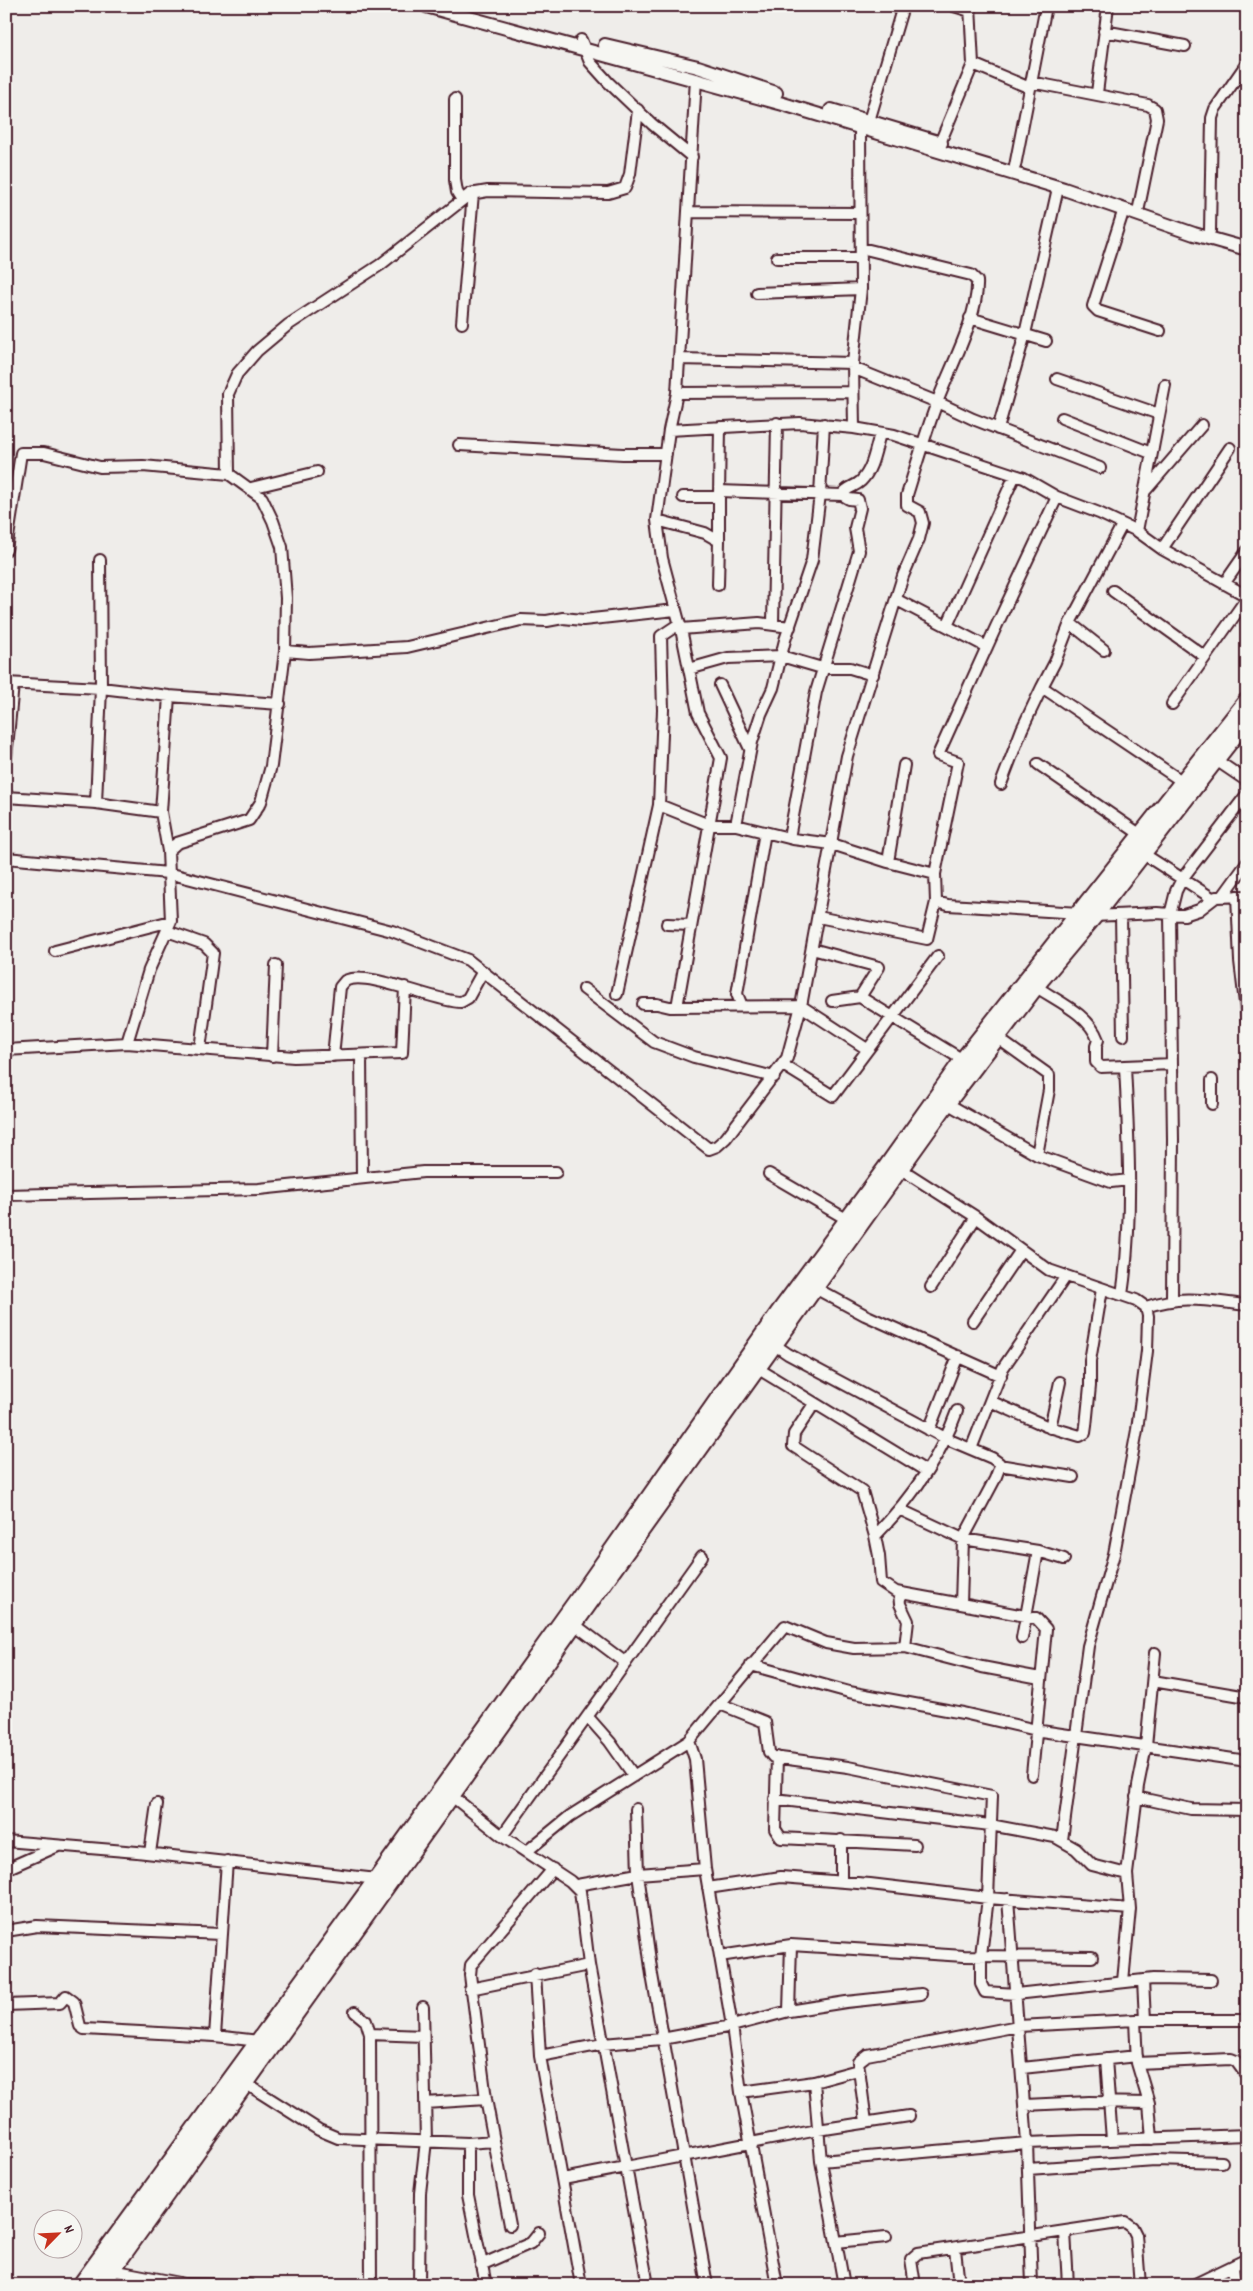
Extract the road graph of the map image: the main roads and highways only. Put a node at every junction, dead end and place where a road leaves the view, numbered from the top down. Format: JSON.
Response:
{"nodes":[{"id":1,"x":1247,"y":701,"type":"edge"},
{"id":2,"x":1247,"y":719,"type":"edge"},
{"id":3,"x":1139,"y":845,"type":"junction"},
{"id":4,"x":1087,"y":914,"type":"junction"},
{"id":5,"x":941,"y":1100,"type":"junction"},
{"id":6,"x":768,"y":1340,"type":"junction"},
{"id":7,"x":81,"y":2285,"type":"edge"},
{"id":8,"x":101,"y":2285,"type":"edge"}],
"edges":[{"from":1,"to":3,"type":"highway"},
{"from":2,"to":3,"type":"highway"},
{"from":3,"to":4,"type":"highway"},
{"from":4,"to":5,"type":"highway"},
{"from":4,"to":5,"type":"highway"},
{"from":5,"to":6,"type":"highway"},
{"from":5,"to":6,"type":"highway"},
{"from":6,"to":7,"type":"highway"},
{"from":6,"to":8,"type":"highway"}]}
